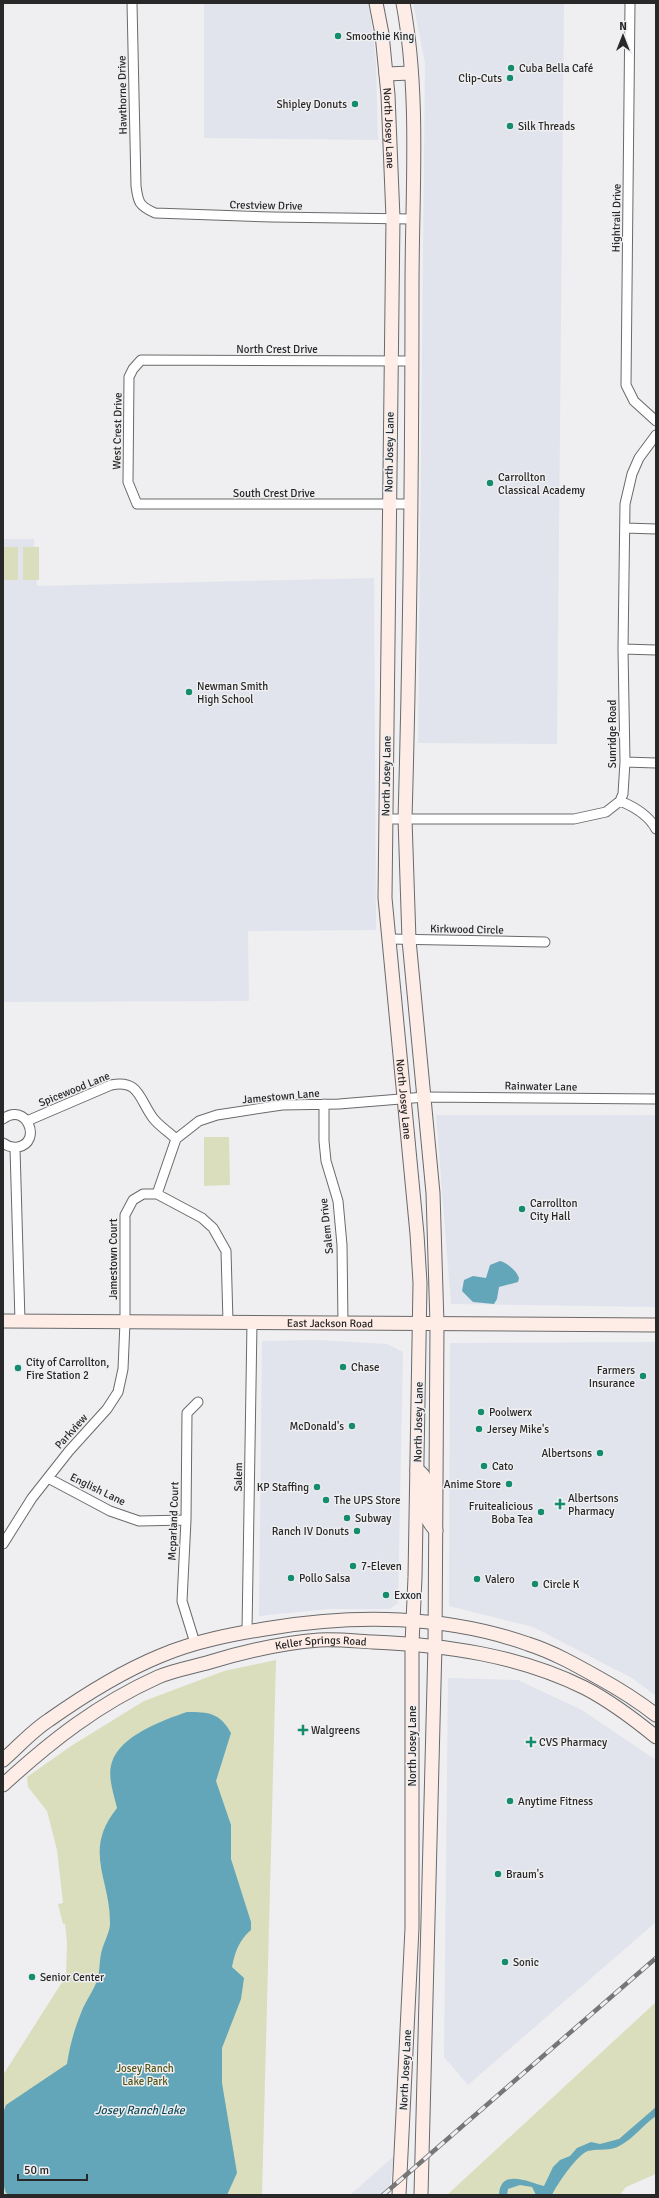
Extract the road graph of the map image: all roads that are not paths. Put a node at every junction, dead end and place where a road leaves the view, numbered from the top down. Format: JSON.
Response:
{"nodes":[{"id":1,"x":132,"y":3,"type":"edge"},
{"id":2,"x":376,"y":3,"type":"edge"},
{"id":3,"x":403,"y":3,"type":"edge"},
{"id":4,"x":630,"y":3,"type":"edge"},
{"id":5,"x":386,"y":74,"type":"junction"},
{"id":6,"x":411,"y":74,"type":"junction"},
{"id":7,"x":136,"y":186,"type":"joint"},
{"id":8,"x":392,"y":218,"type":"junction"},
{"id":9,"x":412,"y":219,"type":"junction"},
{"id":10,"x":142,"y":360,"type":"joint"},
{"id":11,"x":391,"y":361,"type":"junction"},
{"id":12,"x":412,"y":361,"type":"junction"},
{"id":13,"x":656,"y":421,"type":"edge"},
{"id":14,"x":656,"y":435,"type":"edge"},
{"id":15,"x":137,"y":504,"type":"joint"},
{"id":16,"x":410,"y":504,"type":"junction"},
{"id":17,"x":389,"y":505,"type":"junction"},
{"id":18,"x":625,"y":528,"type":"junction"},
{"id":19,"x":656,"y":529,"type":"edge"},
{"id":20,"x":623,"y":649,"type":"junction"},
{"id":21,"x":656,"y":650,"type":"edge"},
{"id":22,"x":625,"y":762,"type":"junction"},
{"id":23,"x":656,"y":763,"type":"edge"},
{"id":24,"x":620,"y":801,"type":"junction"},
{"id":25,"x":385,"y":819,"type":"junction"},
{"id":26,"x":405,"y":819,"type":"junction"},
{"id":27,"x":656,"y":829,"type":"edge"},
{"id":28,"x":389,"y":939,"type":"junction"},
{"id":29,"x":409,"y":940,"type":"junction"},
{"id":30,"x":545,"y":942,"type":"dead end"},
{"id":31,"x":425,"y":1097,"type":"junction"},
{"id":32,"x":405,"y":1098,"type":"junction"},
{"id":33,"x":656,"y":1099,"type":"edge"},
{"id":34,"x":324,"y":1104,"type":"junction"},
{"id":35,"x":3,"y":1120,"type":"edge"},
{"id":36,"x":27,"y":1121,"type":"junction"},
{"id":37,"x":176,"y":1139,"type":"junction"},
{"id":38,"x":3,"y":1143,"type":"edge"},
{"id":39,"x":15,"y":1148,"type":"junction"},
{"id":40,"x":157,"y":1194,"type":"junction"},
{"id":41,"x":3,"y":1321,"type":"edge"},
{"id":42,"x":20,"y":1321,"type":"junction"},
{"id":43,"x":125,"y":1322,"type":"junction"},
{"id":44,"x":228,"y":1322,"type":"junction"},
{"id":45,"x":252,"y":1323,"type":"junction"},
{"id":46,"x":343,"y":1323,"type":"junction"},
{"id":47,"x":419,"y":1324,"type":"junction"},
{"id":48,"x":437,"y":1324,"type":"junction"},
{"id":49,"x":656,"y":1325,"type":"edge"},
{"id":50,"x":198,"y":1402,"type":"dead end"},
{"id":51,"x":418,"y":1416,"type":"junction"},
{"id":52,"x":437,"y":1469,"type":"junction"},
{"id":53,"x":417,"y":1470,"type":"junction"},
{"id":54,"x":48,"y":1478,"type":"junction"},
{"id":55,"x":186,"y":1520,"type":"junction"},
{"id":56,"x":436,"y":1531,"type":"junction"},
{"id":57,"x":3,"y":1544,"type":"edge"},
{"id":58,"x":414,"y":1622,"type":"junction"},
{"id":59,"x":435,"y":1623,"type":"junction"},
{"id":60,"x":247,"y":1631,"type":"junction"},
{"id":61,"x":195,"y":1643,"type":"junction"},
{"id":62,"x":412,"y":1644,"type":"junction"},
{"id":63,"x":435,"y":1646,"type":"junction"},
{"id":64,"x":251,"y":1650,"type":"junction"},
{"id":65,"x":656,"y":1715,"type":"edge"},
{"id":66,"x":656,"y":1737,"type":"edge"},
{"id":67,"x":3,"y":1760,"type":"edge"},
{"id":68,"x":4,"y":1783,"type":"edge"},
{"id":69,"x":407,"y":2035,"type":"junction"},
{"id":70,"x":423,"y":2110,"type":"junction"},
{"id":71,"x":399,"y":2195,"type":"edge"},
{"id":72,"x":421,"y":2195,"type":"edge"}],
"edges":[{"from":1,"to":7,"type":"street","name":"Hawthorne Drive"},
{"from":2,"to":5,"type":"main road","name":"North Josey Lane"},
{"from":3,"to":6,"type":"main road","name":"North Josey Lane"},
{"from":4,"to":13,"type":"street","name":"Hightrail Drive"},
{"from":5,"to":6,"type":"main road"},
{"from":5,"to":8,"type":"main road","name":"North Josey Lane"},
{"from":6,"to":9,"type":"main road","name":"North Josey Lane"},
{"from":7,"to":8,"type":"street","name":"Crestview Drive"},
{"from":8,"to":9,"type":"street","name":"Crestview Drive"},
{"from":8,"to":11,"type":"main road","name":"North Josey Lane"},
{"from":9,"to":12,"type":"main road","name":"North Josey Lane"},
{"from":10,"to":11,"type":"street","name":"North Crest Drive"},
{"from":10,"to":15,"type":"street","name":"West Crest Drive"},
{"from":11,"to":12,"type":"street","name":"North Crest Drive"},
{"from":11,"to":17,"type":"main road","name":"North Josey Lane"},
{"from":12,"to":16,"type":"main road","name":"North Josey Lane"},
{"from":14,"to":18,"type":"street","name":"Sunridge Road"},
{"from":15,"to":17,"type":"street","name":"South Crest Drive"},
{"from":16,"to":17,"type":"street","name":"South Crest Drive"},
{"from":16,"to":26,"type":"main road","name":"North Josey Lane"},
{"from":17,"to":25,"type":"main road","name":"North Josey Lane"},
{"from":18,"to":19,"type":"street"},
{"from":18,"to":20,"type":"street","name":"Sunridge Road"},
{"from":20,"to":21,"type":"street"},
{"from":20,"to":22,"type":"street","name":"Sunridge Road"},
{"from":22,"to":23,"type":"street"},
{"from":22,"to":24,"type":"street","name":"Sunridge Road"},
{"from":24,"to":26,"type":"street"},
{"from":24,"to":27,"type":"street"},
{"from":25,"to":26,"type":"street"},
{"from":25,"to":28,"type":"main road","name":"North Josey Lane"},
{"from":26,"to":29,"type":"main road","name":"North Josey Lane"},
{"from":28,"to":29,"type":"street","name":"Kirkwood Circle"},
{"from":28,"to":32,"type":"main road","name":"North Josey Lane"},
{"from":29,"to":30,"type":"street","name":"Kirkwood Circle"},
{"from":29,"to":31,"type":"main road","name":"North Josey Lane"},
{"from":31,"to":32,"type":"street","name":"Jamestown Lane"},
{"from":31,"to":33,"type":"street","name":"Rainwater Lane"},
{"from":31,"to":48,"type":"main road","name":"North Josey Lane"},
{"from":32,"to":34,"type":"street","name":"Jamestown Lane"},
{"from":32,"to":47,"type":"main road","name":"North Josey Lane"},
{"from":34,"to":37,"type":"street","name":"Jamestown Lane"},
{"from":34,"to":46,"type":"street","name":"Salem Drive"},
{"from":35,"to":36,"type":"street"},
{"from":36,"to":37,"type":"street","name":"Spicewood Lane"},
{"from":36,"to":39,"type":"street"},
{"from":37,"to":40,"type":"street"},
{"from":38,"to":39,"type":"street"},
{"from":39,"to":42,"type":"street"},
{"from":40,"to":43,"type":"street","name":"Jamestown Court"},
{"from":40,"to":44,"type":"street"},
{"from":41,"to":42,"type":"main road","name":"East Jackson Road"},
{"from":42,"to":43,"type":"main road","name":"East Jackson Road"},
{"from":43,"to":44,"type":"main road","name":"East Jackson Road"},
{"from":43,"to":54,"type":"street","name":"Parkview"},
{"from":44,"to":45,"type":"main road","name":"East Jackson Road"},
{"from":45,"to":46,"type":"main road","name":"East Jackson Road"},
{"from":45,"to":60,"type":"street","name":"Salem"},
{"from":46,"to":47,"type":"main road","name":"East Jackson Road"},
{"from":47,"to":48,"type":"main road","name":"East Jackson Road"},
{"from":47,"to":51,"type":"main road","name":"North Josey Lane"},
{"from":48,"to":49,"type":"main road","name":"East Jackson Road"},
{"from":48,"to":52,"type":"main road","name":"North Josey Lane"},
{"from":50,"to":55,"type":"street","name":"Mcparland Court"},
{"from":51,"to":52,"type":"main road"},
{"from":51,"to":53,"type":"main road","name":"North Josey Lane"},
{"from":52,"to":56,"type":"main road","name":"North Josey Lane"},
{"from":53,"to":56,"type":"main road"},
{"from":53,"to":58,"type":"main road","name":"North Josey Lane"},
{"from":54,"to":55,"type":"street","name":"English Lane"},
{"from":54,"to":57,"type":"street","name":"Parkview"},
{"from":55,"to":61,"type":"street","name":"Mcparland Court"},
{"from":56,"to":59,"type":"main road","name":"North Josey Lane"},
{"from":58,"to":59,"type":"main road","name":"Keller Springs Road"},
{"from":58,"to":60,"type":"main road","name":"Keller Springs Road"},
{"from":58,"to":62,"type":"main road","name":"North Josey Lane"},
{"from":59,"to":63,"type":"main road","name":"North Josey Lane"},
{"from":59,"to":65,"type":"main road","name":"Keller Springs Road"},
{"from":60,"to":61,"type":"main road","name":"Keller Springs Road"},
{"from":60,"to":64,"type":"main road"},
{"from":61,"to":67,"type":"main road","name":"Keller Springs Road"},
{"from":62,"to":63,"type":"main road","name":"Keller Springs Road"},
{"from":62,"to":64,"type":"main road","name":"Keller Springs Road"},
{"from":62,"to":69,"type":"main road","name":"North Josey Lane"},
{"from":63,"to":66,"type":"main road","name":"Keller Springs Road"},
{"from":63,"to":70,"type":"main road","name":"North Josey Lane"},
{"from":64,"to":68,"type":"main road","name":"Keller Springs Road"},
{"from":69,"to":70,"type":"main road"},
{"from":69,"to":71,"type":"main road","name":"North Josey Lane"},
{"from":70,"to":72,"type":"main road","name":"North Josey Lane"}]}
